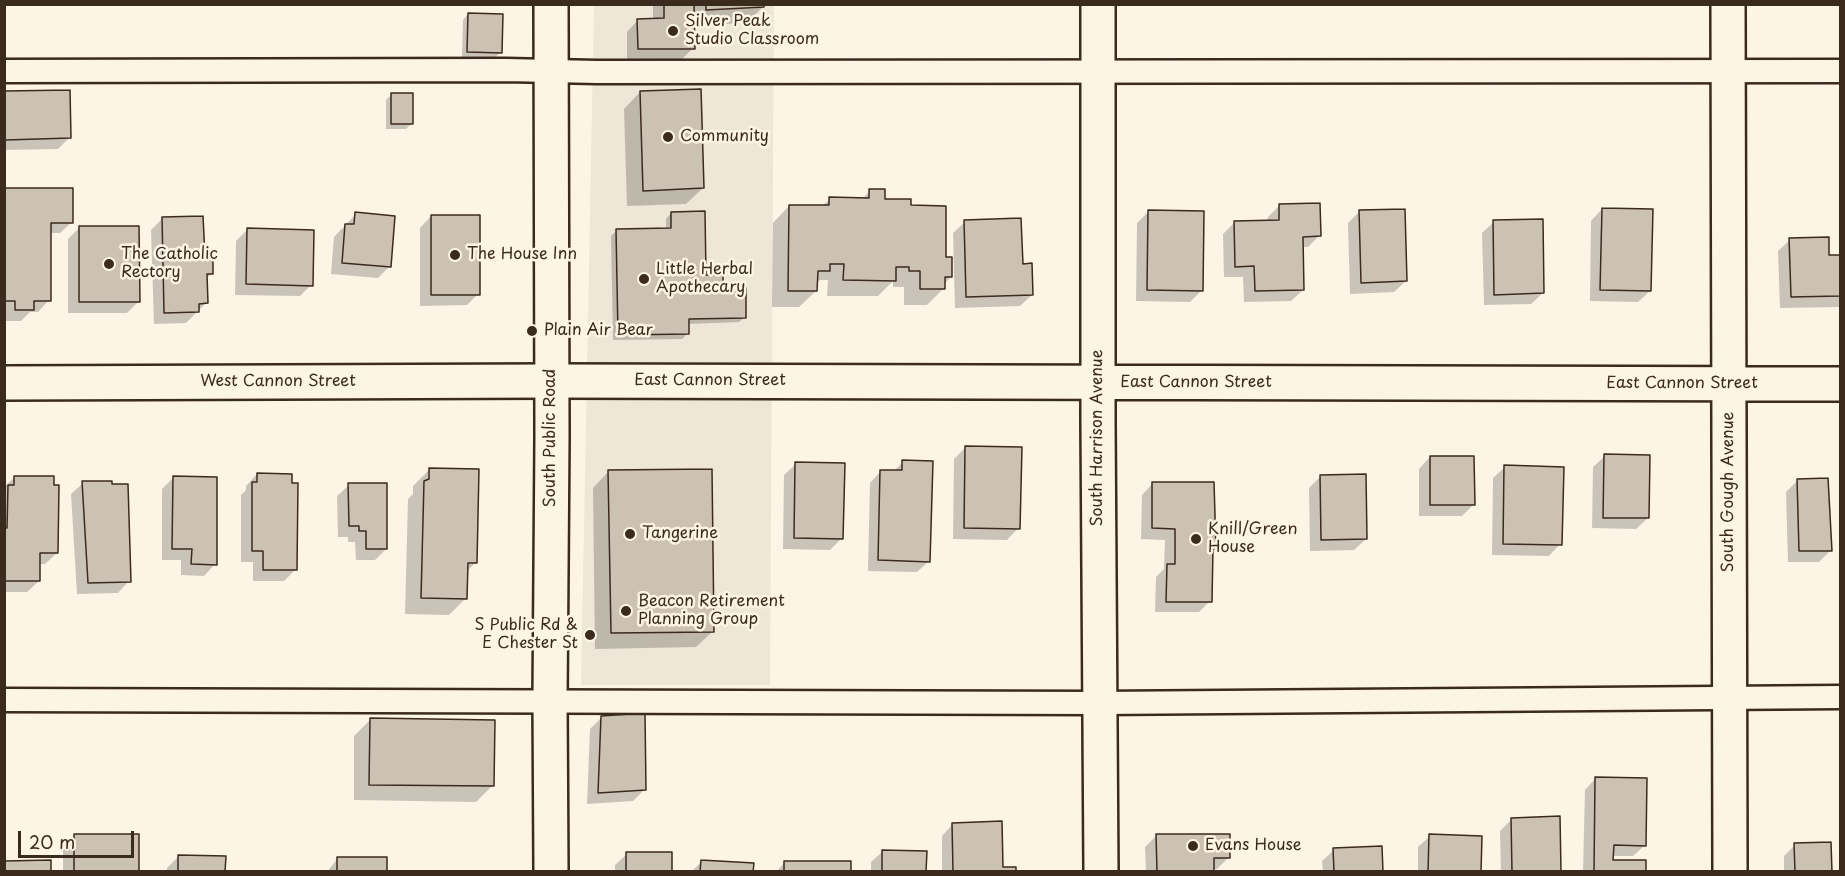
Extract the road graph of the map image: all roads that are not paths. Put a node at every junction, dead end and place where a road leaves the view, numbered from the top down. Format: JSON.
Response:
{"nodes":[{"id":1,"x":551,"y":4,"type":"edge"},
{"id":2,"x":1098,"y":4,"type":"edge"},
{"id":3,"x":1728,"y":4,"type":"edge"},
{"id":4,"x":551,"y":70,"type":"junction"},
{"id":5,"x":4,"y":71,"type":"edge"},
{"id":6,"x":1728,"y":71,"type":"junction"},
{"id":7,"x":1840,"y":71,"type":"edge"},
{"id":8,"x":1098,"y":72,"type":"junction"},
{"id":9,"x":552,"y":381,"type":"junction"},
{"id":10,"x":1098,"y":382,"type":"junction"},
{"id":11,"x":4,"y":383,"type":"edge"},
{"id":12,"x":1729,"y":384,"type":"junction"},
{"id":13,"x":1840,"y":384,"type":"edge"},
{"id":14,"x":1729,"y":697,"type":"junction"},
{"id":15,"x":1840,"y":698,"type":"edge"},
{"id":16,"x":4,"y":700,"type":"edge"},
{"id":17,"x":550,"y":700,"type":"junction"},
{"id":18,"x":1100,"y":703,"type":"junction"},
{"id":19,"x":551,"y":872,"type":"edge"},
{"id":20,"x":1101,"y":872,"type":"edge"},
{"id":21,"x":1730,"y":872,"type":"edge"}],
"edges":[{"from":1,"to":4,"type":"street","name":"South Public Road"},
{"from":2,"to":8,"type":"street","name":"South Harrison Avenue"},
{"from":3,"to":6,"type":"street","name":"South Gough Avenue"},
{"from":4,"to":5,"type":"lane"},
{"from":4,"to":8,"type":"lane"},
{"from":4,"to":9,"type":"street","name":"South Public Road"},
{"from":6,"to":7,"type":"lane"},
{"from":6,"to":8,"type":"lane"},
{"from":6,"to":12,"type":"street","name":"South Gough Avenue"},
{"from":8,"to":10,"type":"street","name":"South Harrison Avenue"},
{"from":9,"to":10,"type":"street","name":"East Cannon Street"},
{"from":9,"to":11,"type":"street","name":"West Cannon Street"},
{"from":9,"to":17,"type":"street","name":"South Public Road"},
{"from":10,"to":12,"type":"street","name":"East Cannon Street"},
{"from":10,"to":18,"type":"street","name":"South Harrison Avenue"},
{"from":12,"to":13,"type":"street","name":"East Cannon Street"},
{"from":12,"to":14,"type":"street","name":"South Gough Avenue"},
{"from":14,"to":15,"type":"lane"},
{"from":14,"to":18,"type":"lane"},
{"from":14,"to":21,"type":"street","name":"South Gough Avenue"},
{"from":16,"to":17,"type":"lane"},
{"from":17,"to":18,"type":"lane"},
{"from":17,"to":19,"type":"street","name":"South Public Road"},
{"from":18,"to":20,"type":"street","name":"South Harrison Avenue"}]}
